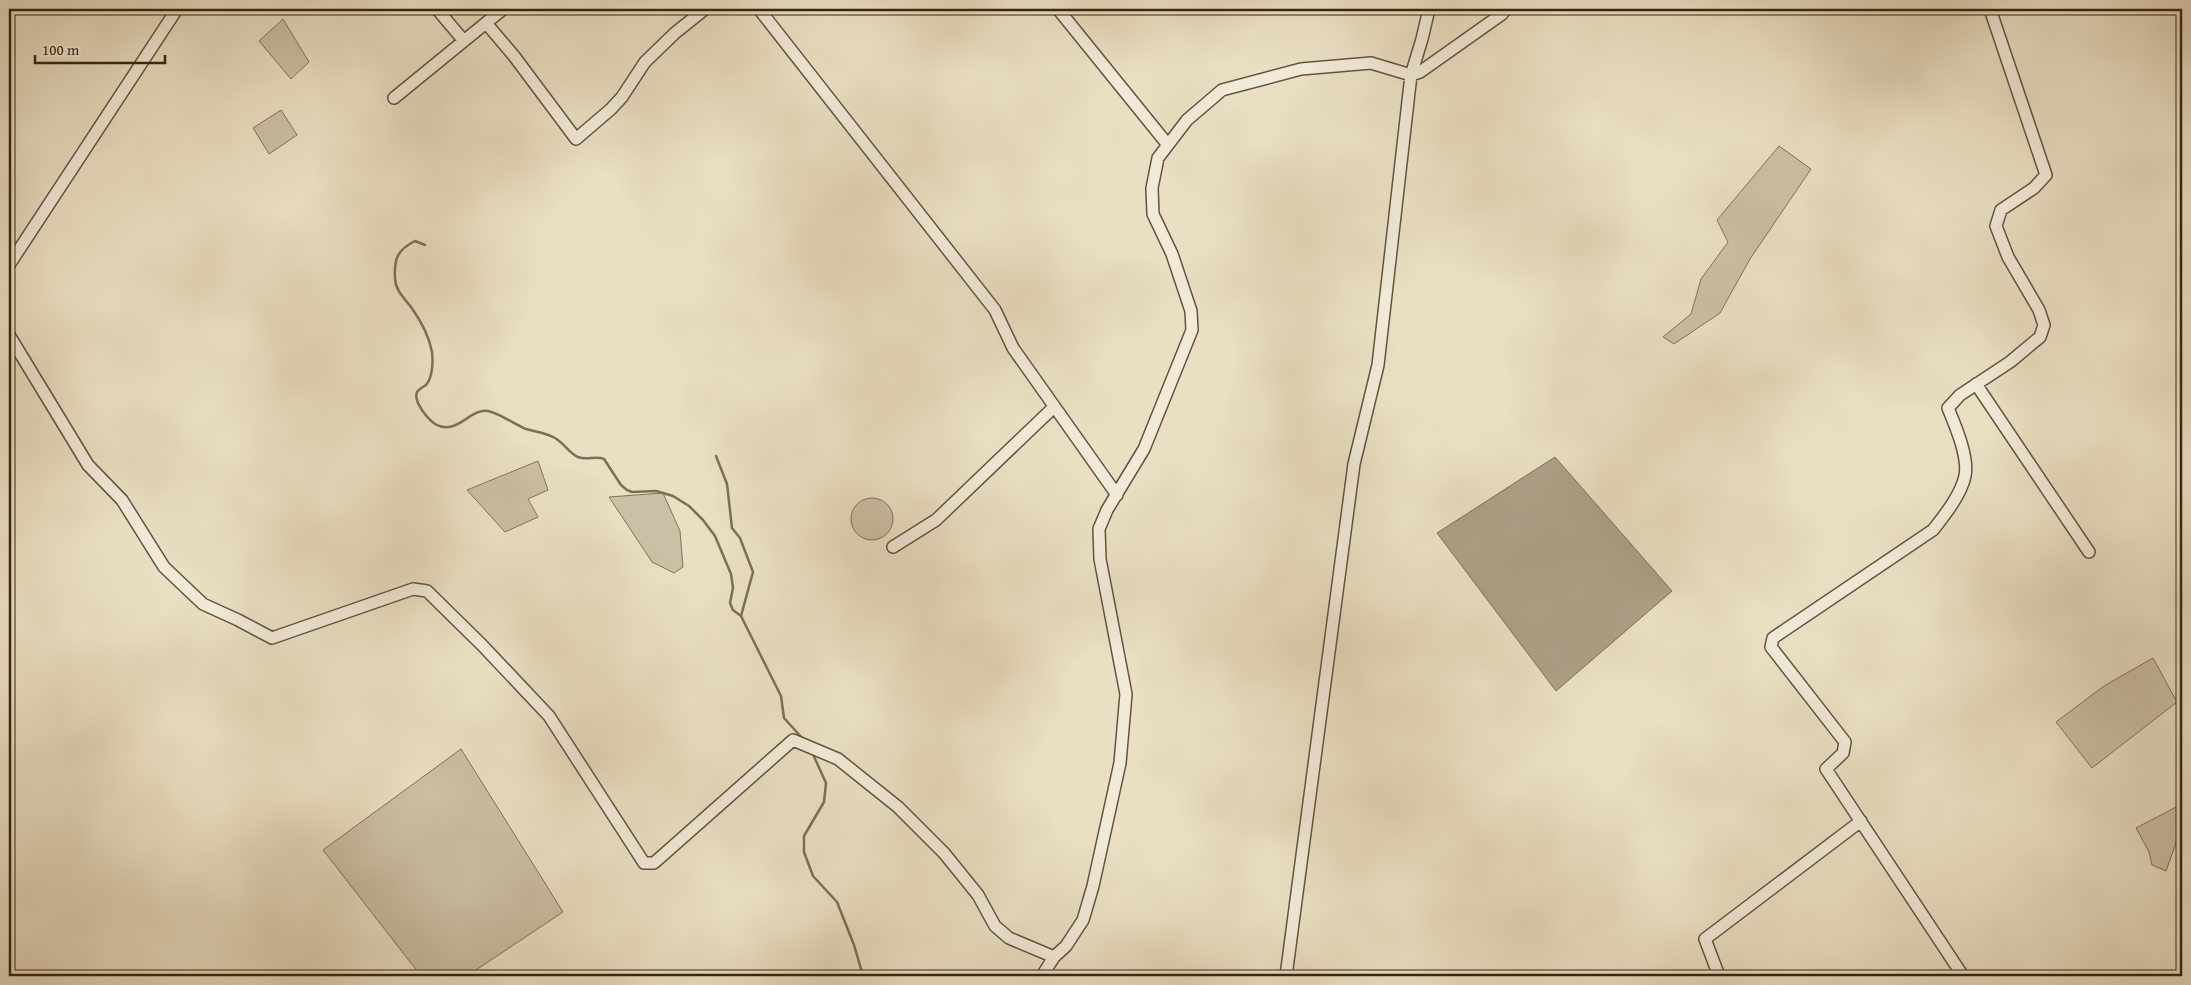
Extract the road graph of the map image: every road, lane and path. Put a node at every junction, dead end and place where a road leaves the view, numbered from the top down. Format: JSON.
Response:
{"nodes":[{"id":1,"x":177,"y":9,"type":"edge"},
{"id":2,"x":437,"y":9,"type":"edge"},
{"id":3,"x":503,"y":9,"type":"edge"},
{"id":4,"x":705,"y":9,"type":"edge"},
{"id":5,"x":759,"y":9,"type":"edge"},
{"id":6,"x":1058,"y":9,"type":"edge"},
{"id":7,"x":1429,"y":9,"type":"edge"},
{"id":8,"x":1506,"y":9,"type":"edge"},
{"id":9,"x":1990,"y":9,"type":"edge"},
{"id":10,"x":486,"y":23,"type":"junction"},
{"id":11,"x":464,"y":41,"type":"junction"},
{"id":12,"x":1411,"y":74,"type":"junction"},
{"id":13,"x":394,"y":98,"type":"dead end"},
{"id":14,"x":1168,"y":145,"type":"junction"},
{"id":15,"x":9,"y":265,"type":"edge"},
{"id":16,"x":9,"y":335,"type":"edge"},
{"id":17,"x":1976,"y":384,"type":"junction"},
{"id":18,"x":1054,"y":407,"type":"junction"},
{"id":19,"x":1117,"y":495,"type":"junction"},
{"id":20,"x":893,"y":547,"type":"dead end"},
{"id":21,"x":2088,"y":552,"type":"dead end"},
{"id":22,"x":1861,"y":821,"type":"junction"},
{"id":23,"x":1054,"y":957,"type":"junction"},
{"id":24,"x":1042,"y":976,"type":"edge"},
{"id":25,"x":1286,"y":976,"type":"edge"},
{"id":26,"x":1719,"y":976,"type":"edge"},
{"id":27,"x":1963,"y":976,"type":"edge"}],
"edges":[{"from":1,"to":15,"type":"street"},
{"from":2,"to":11,"type":"street"},
{"from":3,"to":10,"type":"street"},
{"from":4,"to":10,"type":"street"},
{"from":5,"to":18,"type":"street"},
{"from":6,"to":14,"type":"street"},
{"from":7,"to":12,"type":"street"},
{"from":8,"to":12,"type":"street"},
{"from":9,"to":17,"type":"street"},
{"from":10,"to":11,"type":"street"},
{"from":11,"to":13,"type":"street"},
{"from":12,"to":14,"type":"street"},
{"from":12,"to":25,"type":"street"},
{"from":14,"to":19,"type":"street"},
{"from":16,"to":23,"type":"street"},
{"from":17,"to":21,"type":"street"},
{"from":17,"to":22,"type":"street"},
{"from":18,"to":19,"type":"street"},
{"from":18,"to":20,"type":"street"},
{"from":19,"to":23,"type":"street"},
{"from":22,"to":26,"type":"street"},
{"from":22,"to":27,"type":"street"},
{"from":23,"to":24,"type":"street"}]}
